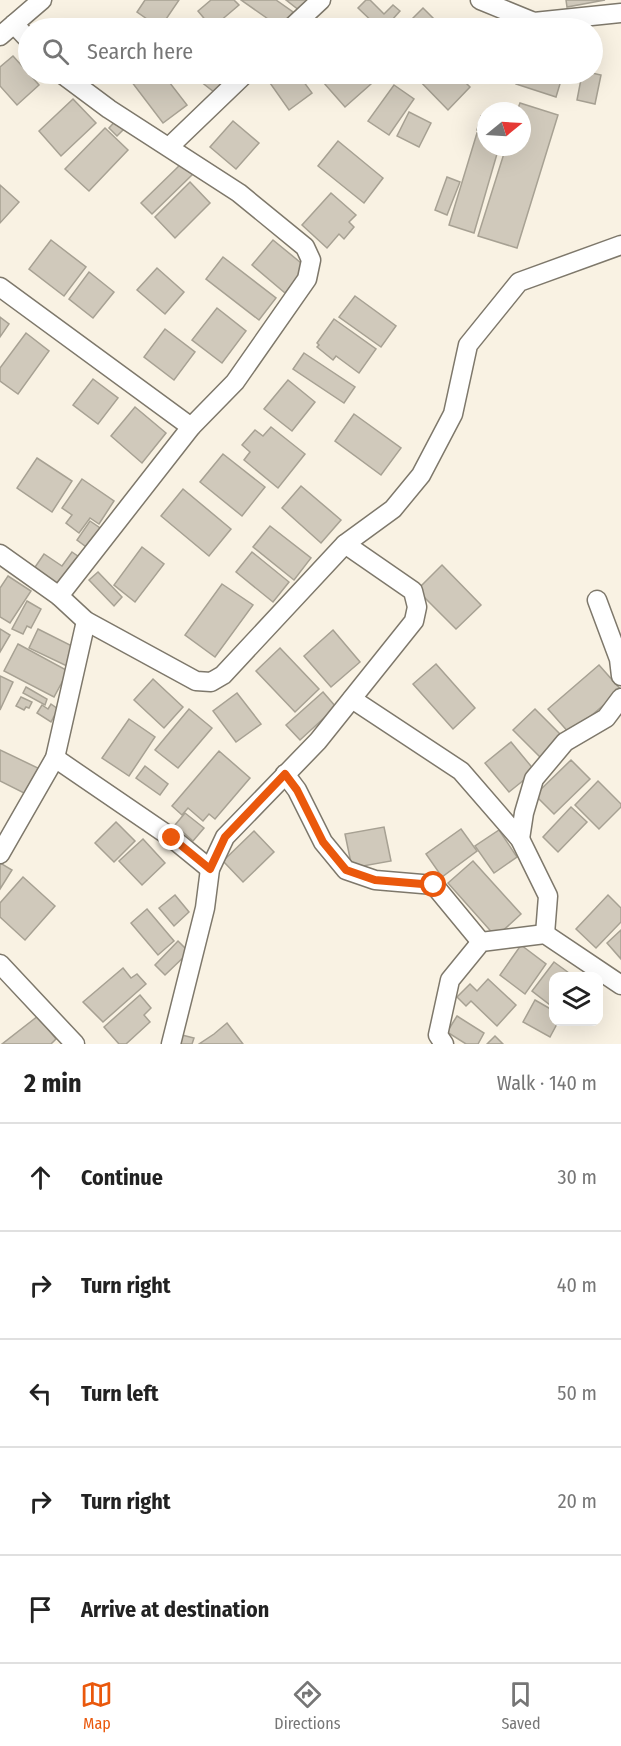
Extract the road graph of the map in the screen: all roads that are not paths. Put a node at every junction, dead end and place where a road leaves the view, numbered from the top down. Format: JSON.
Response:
{"nodes":[{"id":1,"x":42,"y":0,"type":"edge"},
{"id":2,"x":321,"y":0,"type":"edge"},
{"id":3,"x":480,"y":0,"type":"edge"},
{"id":4,"x":621,"y":13,"type":"edge"},
{"id":5,"x":21,"y":18,"type":"edge"},
{"id":6,"x":302,"y":18,"type":"edge"},
{"id":7,"x":524,"y":18,"type":"edge"},
{"id":8,"x":573,"y":18,"type":"edge"},
{"id":9,"x":18,"y":21,"type":"edge"},
{"id":10,"x":14,"y":24,"type":"junction"},
{"id":11,"x":18,"y":28,"type":"edge"},
{"id":12,"x":0,"y":36,"type":"edge"},
{"id":13,"x":75,"y":84,"type":"edge"},
{"id":14,"x":235,"y":84,"type":"edge"},
{"id":15,"x":169,"y":147,"type":"junction"},
{"id":16,"x":621,"y":245,"type":"edge"},
{"id":17,"x":0,"y":287,"type":"edge"},
{"id":18,"x":191,"y":427,"type":"junction"},
{"id":19,"x":345,"y":543,"type":"junction"},
{"id":20,"x":0,"y":554,"type":"edge"},
{"id":21,"x":59,"y":596,"type":"junction"},
{"id":22,"x":597,"y":600,"type":"dead end"},
{"id":23,"x":86,"y":621,"type":"junction"},
{"id":24,"x":621,"y":676,"type":"edge"},
{"id":25,"x":621,"y":698,"type":"edge"},
{"id":26,"x":352,"y":699,"type":"junction"},
{"id":27,"x":55,"y":758,"type":"junction"},
{"id":28,"x":285,"y":774,"type":"junction"},
{"id":29,"x":520,"y":839,"type":"junction"},
{"id":30,"x":0,"y":854,"type":"edge"},
{"id":31,"x":210,"y":869,"type":"junction"},
{"id":32,"x":545,"y":934,"type":"junction"},
{"id":33,"x":481,"y":942,"type":"junction"},
{"id":34,"x":0,"y":964,"type":"edge"},
{"id":35,"x":621,"y":985,"type":"edge"},
{"id":36,"x":75,"y":1044,"type":"edge"},
{"id":37,"x":171,"y":1044,"type":"edge"},
{"id":38,"x":444,"y":1044,"type":"edge"}],
"edges":[{"from":1,"to":5,"type":"street"},
{"from":2,"to":6,"type":"street"},
{"from":3,"to":7,"type":"street"},
{"from":4,"to":8,"type":"street"},
{"from":9,"to":10,"type":"street"},
{"from":10,"to":11,"type":"street"},
{"from":10,"to":12,"type":"street"},
{"from":13,"to":15,"type":"street"},
{"from":14,"to":15,"type":"street"},
{"from":15,"to":18,"type":"street"},
{"from":16,"to":19,"type":"street"},
{"from":17,"to":18,"type":"street"},
{"from":18,"to":21,"type":"street"},
{"from":19,"to":23,"type":"street"},
{"from":19,"to":26,"type":"street"},
{"from":20,"to":21,"type":"street"},
{"from":21,"to":23,"type":"street"},
{"from":22,"to":24,"type":"street"},
{"from":23,"to":27,"type":"street"},
{"from":25,"to":29,"type":"street"},
{"from":26,"to":28,"type":"street"},
{"from":26,"to":29,"type":"street"},
{"from":27,"to":30,"type":"street"},
{"from":27,"to":31,"type":"street"},
{"from":28,"to":31,"type":"street"},
{"from":28,"to":33,"type":"street"},
{"from":29,"to":32,"type":"street"},
{"from":31,"to":37,"type":"street"},
{"from":32,"to":33,"type":"street"},
{"from":32,"to":35,"type":"street"},
{"from":33,"to":38,"type":"street"},
{"from":34,"to":36,"type":"street"}]}
